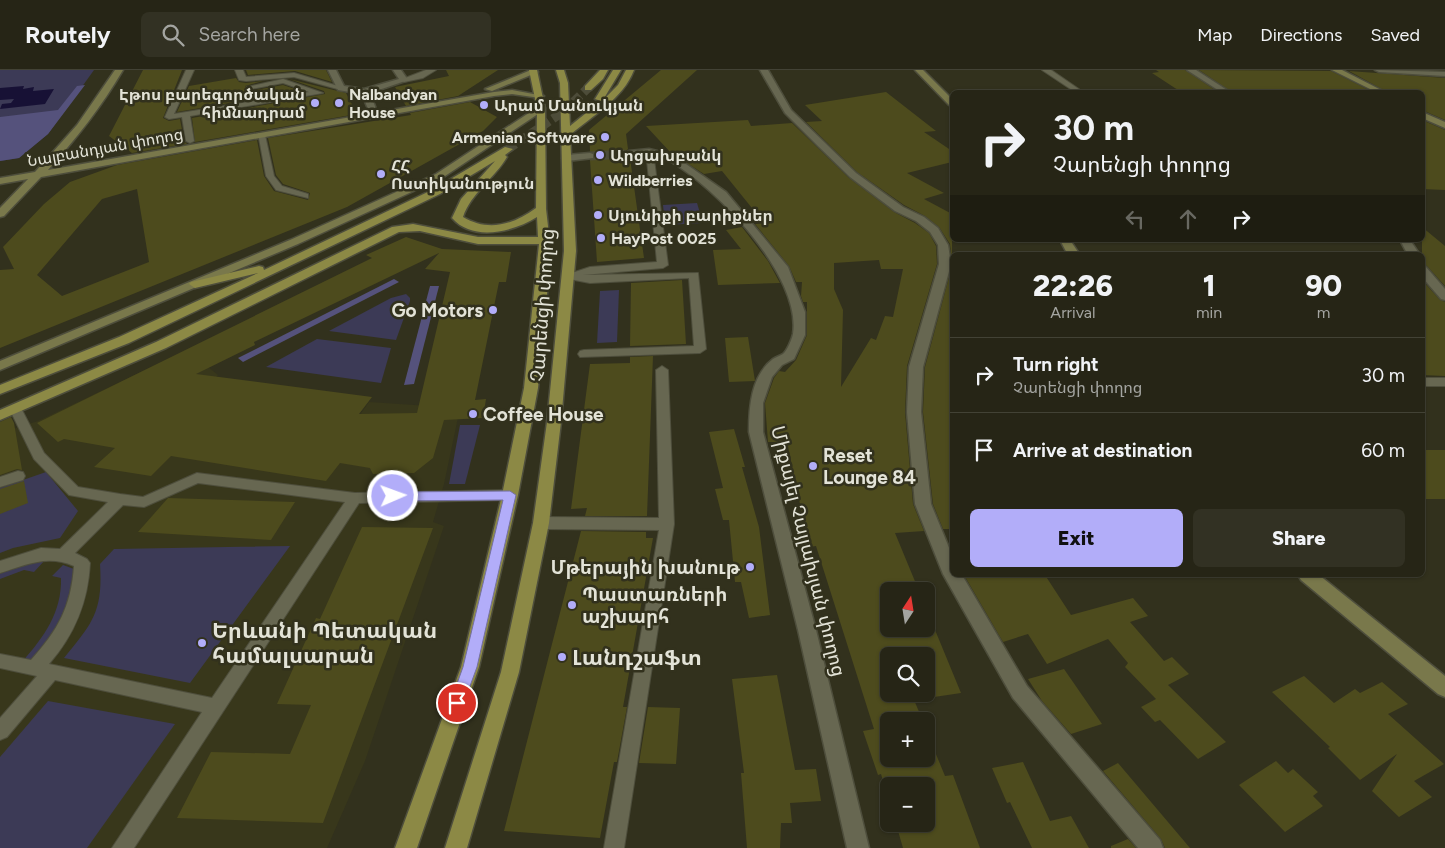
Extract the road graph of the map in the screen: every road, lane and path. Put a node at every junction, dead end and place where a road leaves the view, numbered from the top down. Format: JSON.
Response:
{"nodes":[{"id":1,"x":119,"y":70,"type":"edge"},
{"id":2,"x":190,"y":70,"type":"edge"},
{"id":3,"x":240,"y":70,"type":"edge"},
{"id":4,"x":332,"y":70,"type":"edge"},
{"id":5,"x":398,"y":70,"type":"edge"},
{"id":6,"x":432,"y":70,"type":"edge"},
{"id":7,"x":560,"y":70,"type":"edge"},
{"id":8,"x":592,"y":70,"type":"edge"},
{"id":9,"x":604,"y":70,"type":"edge"},
{"id":10,"x":617,"y":70,"type":"edge"},
{"id":11,"x":630,"y":70,"type":"edge"},
{"id":12,"x":764,"y":70,"type":"edge"},
{"id":13,"x":919,"y":70,"type":"edge"},
{"id":14,"x":1046,"y":70,"type":"edge"},
{"id":15,"x":1191,"y":70,"type":"edge"},
{"id":16,"x":1336,"y":70,"type":"edge"},
{"id":17,"x":1379,"y":70,"type":"edge"},
{"id":18,"x":534,"y":71,"type":"edge"},
{"id":19,"x":300,"y":73,"type":"edge"},
{"id":20,"x":1445,"y":74,"type":"edge"},
{"id":21,"x":404,"y":80,"type":"junction"},
{"id":22,"x":251,"y":87,"type":"dead end"},
{"id":23,"x":341,"y":88,"type":"junction"},
{"id":24,"x":1076,"y":90,"type":"edge"},
{"id":25,"x":1223,"y":90,"type":"edge"},
{"id":26,"x":1377,"y":90,"type":"edge"},
{"id":27,"x":365,"y":92,"type":"junction"},
{"id":28,"x":540,"y":96,"type":"junction"},
{"id":29,"x":950,"y":101,"type":"edge"},
{"id":30,"x":541,"y":108,"type":"junction"},
{"id":31,"x":372,"y":109,"type":"junction"},
{"id":32,"x":594,"y":110,"type":"junction"},
{"id":33,"x":186,"y":115,"type":"junction"},
{"id":34,"x":1425,"y":115,"type":"edge"},
{"id":35,"x":1445,"y":125,"type":"edge"},
{"id":36,"x":566,"y":134,"type":"junction"},
{"id":37,"x":261,"y":135,"type":"junction"},
{"id":38,"x":190,"y":141,"type":"junction"},
{"id":39,"x":649,"y":152,"type":"junction"},
{"id":40,"x":629,"y":154,"type":"tunnel mouth"},
{"id":41,"x":590,"y":156,"type":"tunnel mouth"},
{"id":42,"x":567,"y":158,"type":"junction"},
{"id":43,"x":43,"y":170,"type":"junction"},
{"id":44,"x":0,"y":175,"type":"edge"},
{"id":45,"x":0,"y":181,"type":"edge"},
{"id":46,"x":305,"y":196,"type":"dead end"},
{"id":47,"x":541,"y":209,"type":"junction"},
{"id":48,"x":0,"y":214,"type":"edge"},
{"id":49,"x":544,"y":240,"type":"junction"},
{"id":50,"x":290,"y":262,"type":"junction"},
{"id":51,"x":1425,"y":273,"type":"edge"},
{"id":52,"x":568,"y":276,"type":"junction"},
{"id":53,"x":195,"y":284,"type":"junction"},
{"id":54,"x":1445,"y":296,"type":"edge"},
{"id":55,"x":222,"y":313,"type":"junction"},
{"id":56,"x":584,"y":354,"type":"dead end"},
{"id":57,"x":0,"y":366,"type":"edge"},
{"id":58,"x":662,"y":370,"type":"dead end"},
{"id":59,"x":1425,"y":382,"type":"edge"},
{"id":60,"x":1445,"y":382,"type":"edge"},
{"id":61,"x":0,"y":390,"type":"edge"},
{"id":62,"x":16,"y":410,"type":"junction"},
{"id":63,"x":0,"y":415,"type":"edge"},
{"id":64,"x":18,"y":476,"type":"dead end"},
{"id":65,"x":0,"y":482,"type":"edge"},
{"id":66,"x":510,"y":495,"type":"junction"},
{"id":67,"x":355,"y":498,"type":"junction"},
{"id":68,"x":120,"y":500,"type":"junction"},
{"id":69,"x":541,"y":523,"type":"junction"},
{"id":70,"x":667,"y":524,"type":"junction"},
{"id":71,"x":65,"y":554,"type":"junction"},
{"id":72,"x":0,"y":566,"type":"edge"},
{"id":73,"x":950,"y":568,"type":"edge"},
{"id":74,"x":954,"y":577,"type":"edge"},
{"id":75,"x":1309,"y":577,"type":"edge"},
{"id":76,"x":0,"y":661,"type":"edge"},
{"id":77,"x":43,"y":670,"type":"junction"},
{"id":78,"x":1445,"y":688,"type":"edge"},
{"id":79,"x":216,"y":707,"type":"junction"},
{"id":80,"x":0,"y":731,"type":"edge"},
{"id":81,"x":122,"y":848,"type":"edge"},
{"id":82,"x":406,"y":848,"type":"edge"},
{"id":83,"x":460,"y":848,"type":"edge"},
{"id":84,"x":614,"y":848,"type":"edge"},
{"id":85,"x":858,"y":848,"type":"edge"},
{"id":86,"x":1152,"y":848,"type":"edge"}],
"edges":[{"from":1,"to":43,"type":"main road"},
{"from":2,"to":33,"type":"lane"},
{"from":3,"to":19,"type":"lane"},
{"from":4,"to":23,"type":"street"},
{"from":5,"to":21,"type":"street"},
{"from":6,"to":21,"type":"lane"},
{"from":7,"to":36,"type":"main road","name":"Չարենցի փողոց"},
{"from":8,"to":9,"type":"main road"},
{"from":10,"to":32,"type":"main road"},
{"from":11,"to":32,"type":"main road"},
{"from":12,"to":73,"type":"street"},
{"from":13,"to":29,"type":"main road"},
{"from":14,"to":24,"type":"lane"},
{"from":15,"to":25,"type":"street"},
{"from":16,"to":26,"type":"main road"},
{"from":17,"to":20,"type":"street"},
{"from":18,"to":28,"type":"main road","name":"Չարենցի փողոց"},
{"from":18,"to":31,"type":"main road","name":"Նալբանդյան փողոց"},
{"from":19,"to":23,"type":"lane"},
{"from":21,"to":27,"type":"street"},
{"from":22,"to":33,"type":"lane"},
{"from":23,"to":27,"type":"street"},
{"from":27,"to":31,"type":"street"},
{"from":28,"to":30,"type":"main road","name":"Չարենցի փողոց"},
{"from":28,"to":37,"type":"main road","name":"Նալբանդյան փողոց"},
{"from":30,"to":47,"type":"main road","name":"Չարենցի փողոց"},
{"from":30,"to":53,"type":"main road"},
{"from":31,"to":38,"type":"main road","name":"Նալբանդյան փողոց"},
{"from":32,"to":36,"type":"main road"},
{"from":33,"to":38,"type":"lane"},
{"from":34,"to":35,"type":"main road"},
{"from":36,"to":42,"type":"main road","name":"Չարենցի փողոց"},
{"from":37,"to":43,"type":"main road","name":"Նալբանդյան փողոց"},
{"from":37,"to":46,"type":"lane"},
{"from":38,"to":43,"type":"main road","name":"Նալբանդյան փողոց"},
{"from":39,"to":40,"type":"street","name":"Միքայել Չայլախյան փողոց"},
{"from":39,"to":52,"type":"lane"},
{"from":39,"to":85,"type":"street","name":"Միքայել Չայլախյան փողոց"},
{"from":41,"to":42,"type":"street"},
{"from":42,"to":52,"type":"main road","name":"Չարենցի փողոց"},
{"from":43,"to":44,"type":"main road","name":"Նալբանդյան փողոց"},
{"from":43,"to":45,"type":"main road","name":"Նալբանդյան փողոց"},
{"from":43,"to":48,"type":"main road"},
{"from":47,"to":49,"type":"main road","name":"Չարենցի փողոց"},
{"from":47,"to":50,"type":"main road"},
{"from":49,"to":55,"type":"main road"},
{"from":49,"to":66,"type":"main road","name":"Չարենցի փողոց"},
{"from":50,"to":53,"type":"main road"},
{"from":50,"to":55,"type":"main road"},
{"from":50,"to":61,"type":"main road"},
{"from":51,"to":54,"type":"street"},
{"from":52,"to":56,"type":"lane"},
{"from":52,"to":69,"type":"main road","name":"Չարենցի փողոց"},
{"from":53,"to":57,"type":"main road"},
{"from":55,"to":62,"type":"main road"},
{"from":58,"to":70,"type":"lane"},
{"from":59,"to":60,"type":"lane"},
{"from":62,"to":63,"type":"main road"},
{"from":62,"to":68,"type":"lane"},
{"from":64,"to":65,"type":"lane"},
{"from":66,"to":67,"type":"lane"},
{"from":66,"to":82,"type":"main road","name":"Չարենցի փողոց"},
{"from":67,"to":68,"type":"lane"},
{"from":67,"to":79,"type":"lane"},
{"from":68,"to":71,"type":"lane"},
{"from":69,"to":70,"type":"lane"},
{"from":69,"to":83,"type":"main road","name":"Չարենցի փողոց"},
{"from":70,"to":84,"type":"lane"},
{"from":71,"to":72,"type":"lane"},
{"from":71,"to":77,"type":"lane"},
{"from":74,"to":86,"type":"street"},
{"from":75,"to":78,"type":"main road"},
{"from":76,"to":77,"type":"lane"},
{"from":77,"to":79,"type":"lane"},
{"from":77,"to":80,"type":"lane"},
{"from":79,"to":81,"type":"lane"}]}
